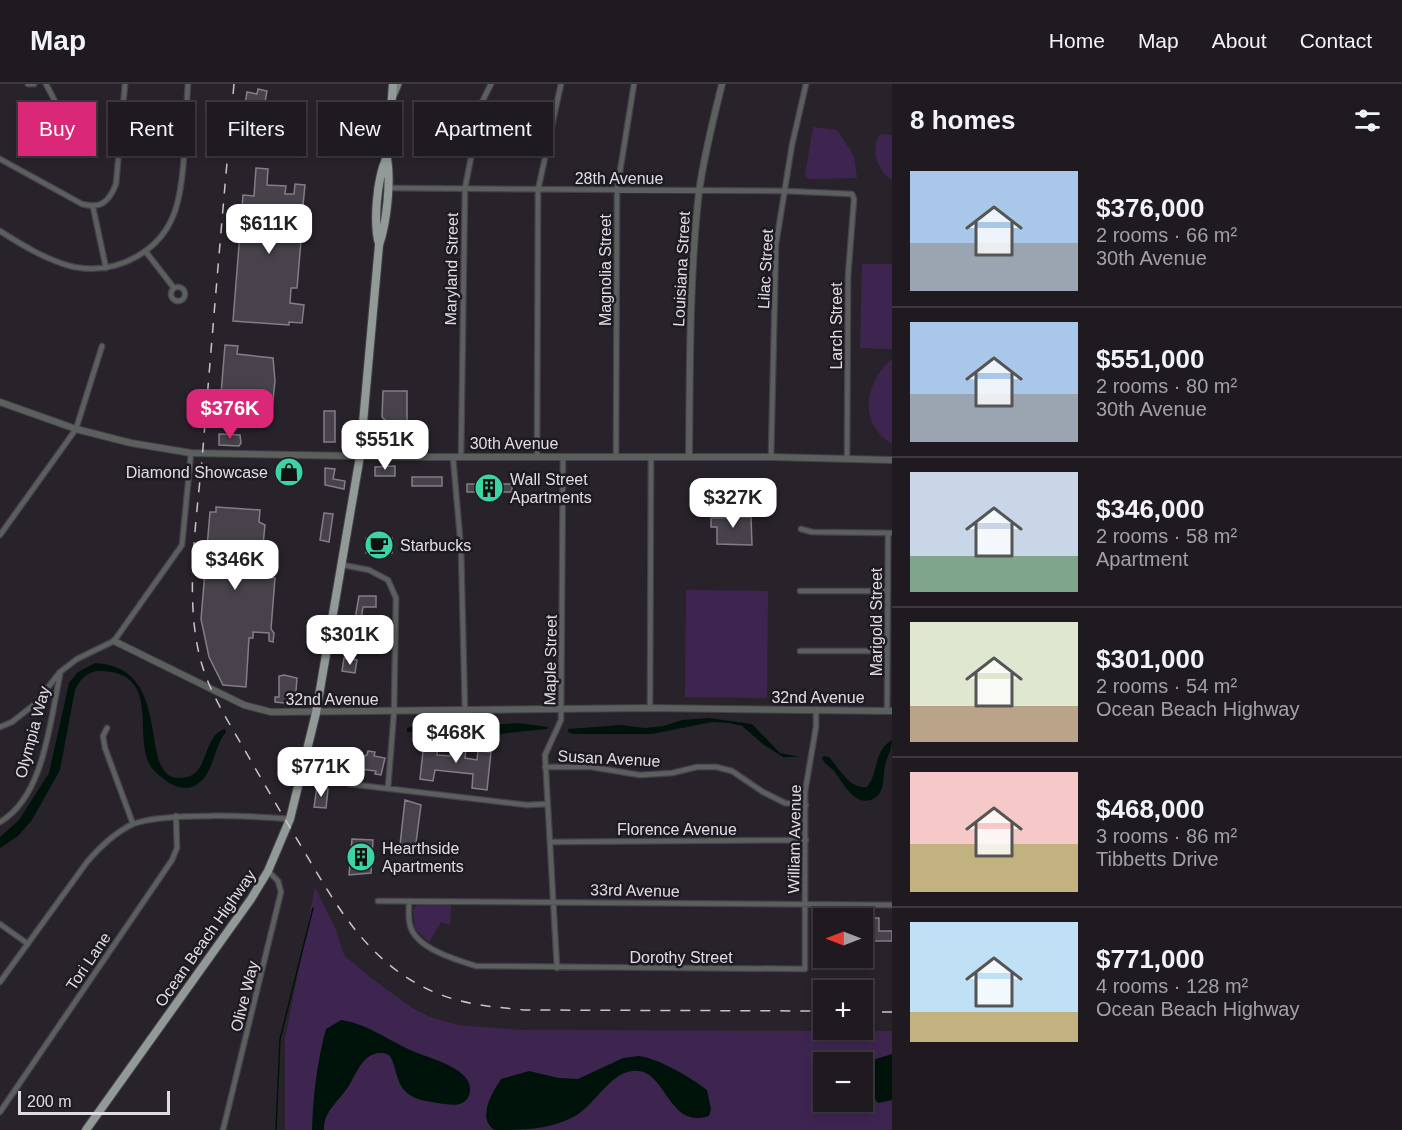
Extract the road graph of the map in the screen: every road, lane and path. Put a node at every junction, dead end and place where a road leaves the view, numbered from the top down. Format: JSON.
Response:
{"nodes":[{"id":1,"x":28,"y":84,"type":"edge"},
{"id":2,"x":34,"y":84,"type":"edge"},
{"id":3,"x":46,"y":84,"type":"edge"},
{"id":4,"x":125,"y":84,"type":"edge"},
{"id":5,"x":188,"y":84,"type":"edge"},
{"id":6,"x":393,"y":84,"type":"edge"},
{"id":7,"x":398,"y":84,"type":"edge"},
{"id":8,"x":491,"y":84,"type":"edge"},
{"id":9,"x":561,"y":84,"type":"edge"},
{"id":10,"x":634,"y":84,"type":"edge"},
{"id":11,"x":722,"y":84,"type":"edge"},
{"id":12,"x":806,"y":84,"type":"edge"},
{"id":13,"x":392,"y":98,"type":"junction"},
{"id":14,"x":55,"y":102,"type":"edge"},
{"id":15,"x":387,"y":158,"type":"junction"},
{"id":16,"x":0,"y":159,"type":"edge"},
{"id":17,"x":387,"y":188,"type":"junction"},
{"id":18,"x":465,"y":188,"type":"junction"},
{"id":19,"x":538,"y":190,"type":"junction"},
{"id":20,"x":617,"y":190,"type":"junction"},
{"id":21,"x":700,"y":190,"type":"junction"},
{"id":22,"x":785,"y":191,"type":"junction"},
{"id":23,"x":852,"y":194,"type":"joint"},
{"id":24,"x":93,"y":207,"type":"junction"},
{"id":25,"x":0,"y":231,"type":"edge"},
{"id":26,"x":379,"y":245,"type":"junction"},
{"id":27,"x":146,"y":252,"type":"junction"},
{"id":28,"x":106,"y":268,"type":"junction"},
{"id":29,"x":174,"y":288,"type":"dead end"},
{"id":30,"x":102,"y":346,"type":"dead end"},
{"id":31,"x":0,"y":402,"type":"edge"},
{"id":32,"x":76,"y":429,"type":"junction"},
{"id":33,"x":190,"y":453,"type":"junction"},
{"id":34,"x":360,"y":456,"type":"junction"},
{"id":35,"x":453,"y":457,"type":"junction"},
{"id":36,"x":461,"y":457,"type":"junction"},
{"id":37,"x":537,"y":457,"type":"junction"},
{"id":38,"x":563,"y":457,"type":"junction"},
{"id":39,"x":616,"y":457,"type":"junction"},
{"id":40,"x":689,"y":457,"type":"junction"},
{"id":41,"x":771,"y":457,"type":"junction"},
{"id":42,"x":651,"y":458,"type":"junction"},
{"id":43,"x":847,"y":459,"type":"junction"},
{"id":44,"x":892,"y":460,"type":"edge"},
{"id":45,"x":801,"y":529,"type":"dead end"},
{"id":46,"x":890,"y":533,"type":"edge"},
{"id":47,"x":0,"y":535,"type":"edge"},
{"id":48,"x":343,"y":565,"type":"junction"},
{"id":49,"x":800,"y":591,"type":"dead end"},
{"id":50,"x":888,"y":591,"type":"junction"},
{"id":51,"x":114,"y":641,"type":"junction"},
{"id":52,"x":800,"y":651,"type":"dead end"},
{"id":53,"x":887,"y":651,"type":"junction"},
{"id":54,"x":60,"y":672,"type":"junction"},
{"id":55,"x":650,"y":708,"type":"junction"},
{"id":56,"x":561,"y":710,"type":"junction"},
{"id":57,"x":816,"y":711,"type":"junction"},
{"id":58,"x":890,"y":711,"type":"edge"},
{"id":59,"x":394,"y":712,"type":"junction"},
{"id":60,"x":465,"y":712,"type":"junction"},
{"id":61,"x":316,"y":713,"type":"junction"},
{"id":62,"x":0,"y":728,"type":"edge"},
{"id":63,"x":106,"y":728,"type":"dead end"},
{"id":64,"x":545,"y":767,"type":"junction"},
{"id":65,"x":349,"y":783,"type":"dead end"},
{"id":66,"x":388,"y":788,"type":"junction"},
{"id":67,"x":547,"y":804,"type":"junction"},
{"id":68,"x":806,"y":805,"type":"junction"},
{"id":69,"x":176,"y":816,"type":"junction"},
{"id":70,"x":290,"y":819,"type":"junction"},
{"id":71,"x":0,"y":822,"type":"edge"},
{"id":72,"x":133,"y":824,"type":"junction"},
{"id":73,"x":806,"y":840,"type":"junction"},
{"id":74,"x":549,"y":842,"type":"junction"},
{"id":75,"x":268,"y":871,"type":"junction"},
{"id":76,"x":378,"y":901,"type":"dead end"},
{"id":77,"x":409,"y":901,"type":"junction"},
{"id":78,"x":553,"y":902,"type":"junction"},
{"id":79,"x":806,"y":904,"type":"junction"},
{"id":80,"x":892,"y":905,"type":"edge"},
{"id":81,"x":0,"y":924,"type":"edge"},
{"id":82,"x":28,"y":944,"type":"junction"},
{"id":83,"x":557,"y":968,"type":"junction"},
{"id":84,"x":805,"y":969,"type":"joint"},
{"id":85,"x":0,"y":982,"type":"edge"},
{"id":86,"x":0,"y":1112,"type":"edge"},
{"id":87,"x":86,"y":1130,"type":"edge"},
{"id":88,"x":223,"y":1130,"type":"edge"}],
"edges":[{"from":1,"to":2,"type":"street"},
{"from":3,"to":14,"type":"street"},
{"from":4,"to":24,"type":"street"},
{"from":5,"to":27,"type":"street"},
{"from":6,"to":13,"type":"main road","name":"Ocean Beach Highway"},
{"from":7,"to":13,"type":"main road"},
{"from":8,"to":18,"type":"street","name":"Maryland Street"},
{"from":9,"to":19,"type":"street"},
{"from":10,"to":20,"type":"street","name":"Magnolia Street"},
{"from":11,"to":21,"type":"street","name":"Louisiana Street"},
{"from":12,"to":22,"type":"street","name":"Lilac Street"},
{"from":13,"to":15,"type":"main road","name":"Ocean Beach Highway"},
{"from":15,"to":17,"type":"main road","name":"Ocean Beach Highway"},
{"from":15,"to":26,"type":"main road","name":"Ocean Beach Highway"},
{"from":16,"to":24,"type":"street"},
{"from":17,"to":18,"type":"street","name":"28th Avenue"},
{"from":17,"to":26,"type":"main road","name":"Ocean Beach Highway"},
{"from":18,"to":19,"type":"street","name":"28th Avenue"},
{"from":18,"to":36,"type":"street","name":"Maryland Street"},
{"from":19,"to":20,"type":"street","name":"28th Avenue"},
{"from":19,"to":37,"type":"street"},
{"from":20,"to":21,"type":"street","name":"28th Avenue"},
{"from":20,"to":39,"type":"street","name":"Magnolia Street"},
{"from":21,"to":22,"type":"street","name":"28th Avenue"},
{"from":21,"to":40,"type":"street","name":"Louisiana Street"},
{"from":22,"to":23,"type":"street","name":"28th Avenue"},
{"from":22,"to":41,"type":"street","name":"Lilac Street"},
{"from":23,"to":43,"type":"street","name":"Larch Street"},
{"from":24,"to":28,"type":"street"},
{"from":25,"to":28,"type":"street"},
{"from":26,"to":34,"type":"main road","name":"Ocean Beach Highway"},
{"from":27,"to":28,"type":"street"},
{"from":27,"to":29,"type":"street"},
{"from":30,"to":32,"type":"street"},
{"from":31,"to":32,"type":"street","name":"30th Avenue"},
{"from":32,"to":33,"type":"street","name":"30th Avenue"},
{"from":32,"to":47,"type":"street"},
{"from":33,"to":34,"type":"street","name":"30th Avenue"},
{"from":33,"to":51,"type":"street"},
{"from":34,"to":35,"type":"street","name":"30th Avenue"},
{"from":34,"to":48,"type":"main road","name":"Ocean Beach Highway"},
{"from":35,"to":36,"type":"street","name":"30th Avenue"},
{"from":35,"to":60,"type":"street"},
{"from":36,"to":37,"type":"street","name":"30th Avenue"},
{"from":37,"to":38,"type":"street","name":"30th Avenue"},
{"from":38,"to":39,"type":"street","name":"30th Avenue"},
{"from":38,"to":56,"type":"street","name":"Maple Street"},
{"from":39,"to":42,"type":"street","name":"30th Avenue"},
{"from":40,"to":41,"type":"street","name":"30th Avenue"},
{"from":40,"to":42,"type":"street","name":"30th Avenue"},
{"from":41,"to":43,"type":"street","name":"30th Avenue"},
{"from":42,"to":55,"type":"street"},
{"from":43,"to":44,"type":"street","name":"30th Avenue"},
{"from":45,"to":46,"type":"street"},
{"from":46,"to":50,"type":"street","name":"Marigold Street"},
{"from":48,"to":59,"type":"street"},
{"from":48,"to":61,"type":"main road","name":"Ocean Beach Highway"},
{"from":49,"to":50,"type":"street"},
{"from":50,"to":53,"type":"street","name":"Marigold Street"},
{"from":51,"to":54,"type":"street"},
{"from":51,"to":61,"type":"street","name":"32nd Avenue"},
{"from":52,"to":53,"type":"street"},
{"from":53,"to":58,"type":"street","name":"Marigold Street"},
{"from":54,"to":62,"type":"street"},
{"from":54,"to":71,"type":"street","name":"Olympia Way"},
{"from":55,"to":56,"type":"street","name":"32nd Avenue"},
{"from":55,"to":57,"type":"street","name":"32nd Avenue"},
{"from":56,"to":60,"type":"street","name":"32nd Avenue"},
{"from":56,"to":64,"type":"street","name":"Maple Street"},
{"from":57,"to":58,"type":"street","name":"32nd Avenue"},
{"from":57,"to":68,"type":"street","name":"William Avenue"},
{"from":59,"to":60,"type":"street","name":"32nd Avenue"},
{"from":59,"to":61,"type":"street","name":"32nd Avenue"},
{"from":59,"to":66,"type":"street"},
{"from":61,"to":70,"type":"main road","name":"Ocean Beach Highway"},
{"from":63,"to":72,"type":"street"},
{"from":64,"to":67,"type":"street","name":"Maple Street"},
{"from":64,"to":68,"type":"street","name":"Susan Avenue"},
{"from":65,"to":66,"type":"street"},
{"from":66,"to":67,"type":"street"},
{"from":67,"to":74,"type":"street","name":"Maple Street"},
{"from":68,"to":73,"type":"street","name":"William Avenue"},
{"from":69,"to":70,"type":"street"},
{"from":69,"to":72,"type":"street"},
{"from":69,"to":86,"type":"street","name":"Tori Lane"},
{"from":70,"to":75,"type":"main road","name":"Ocean Beach Highway"},
{"from":72,"to":82,"type":"street"},
{"from":73,"to":74,"type":"street","name":"Florence Avenue"},
{"from":73,"to":79,"type":"street","name":"William Avenue"},
{"from":74,"to":78,"type":"street","name":"Maple Street"},
{"from":75,"to":87,"type":"main road","name":"Ocean Beach Highway"},
{"from":75,"to":88,"type":"street","name":"Olive Way"},
{"from":76,"to":77,"type":"street","name":"33rd Avenue"},
{"from":77,"to":78,"type":"street","name":"33rd Avenue"},
{"from":77,"to":83,"type":"street","name":"Dorothy Street"},
{"from":78,"to":79,"type":"street","name":"33rd Avenue"},
{"from":78,"to":83,"type":"street","name":"Maple Street"},
{"from":79,"to":80,"type":"street","name":"33rd Avenue"},
{"from":79,"to":84,"type":"street","name":"William Avenue"},
{"from":81,"to":82,"type":"street"},
{"from":82,"to":85,"type":"street"},
{"from":83,"to":84,"type":"street","name":"Dorothy Street"}]}
